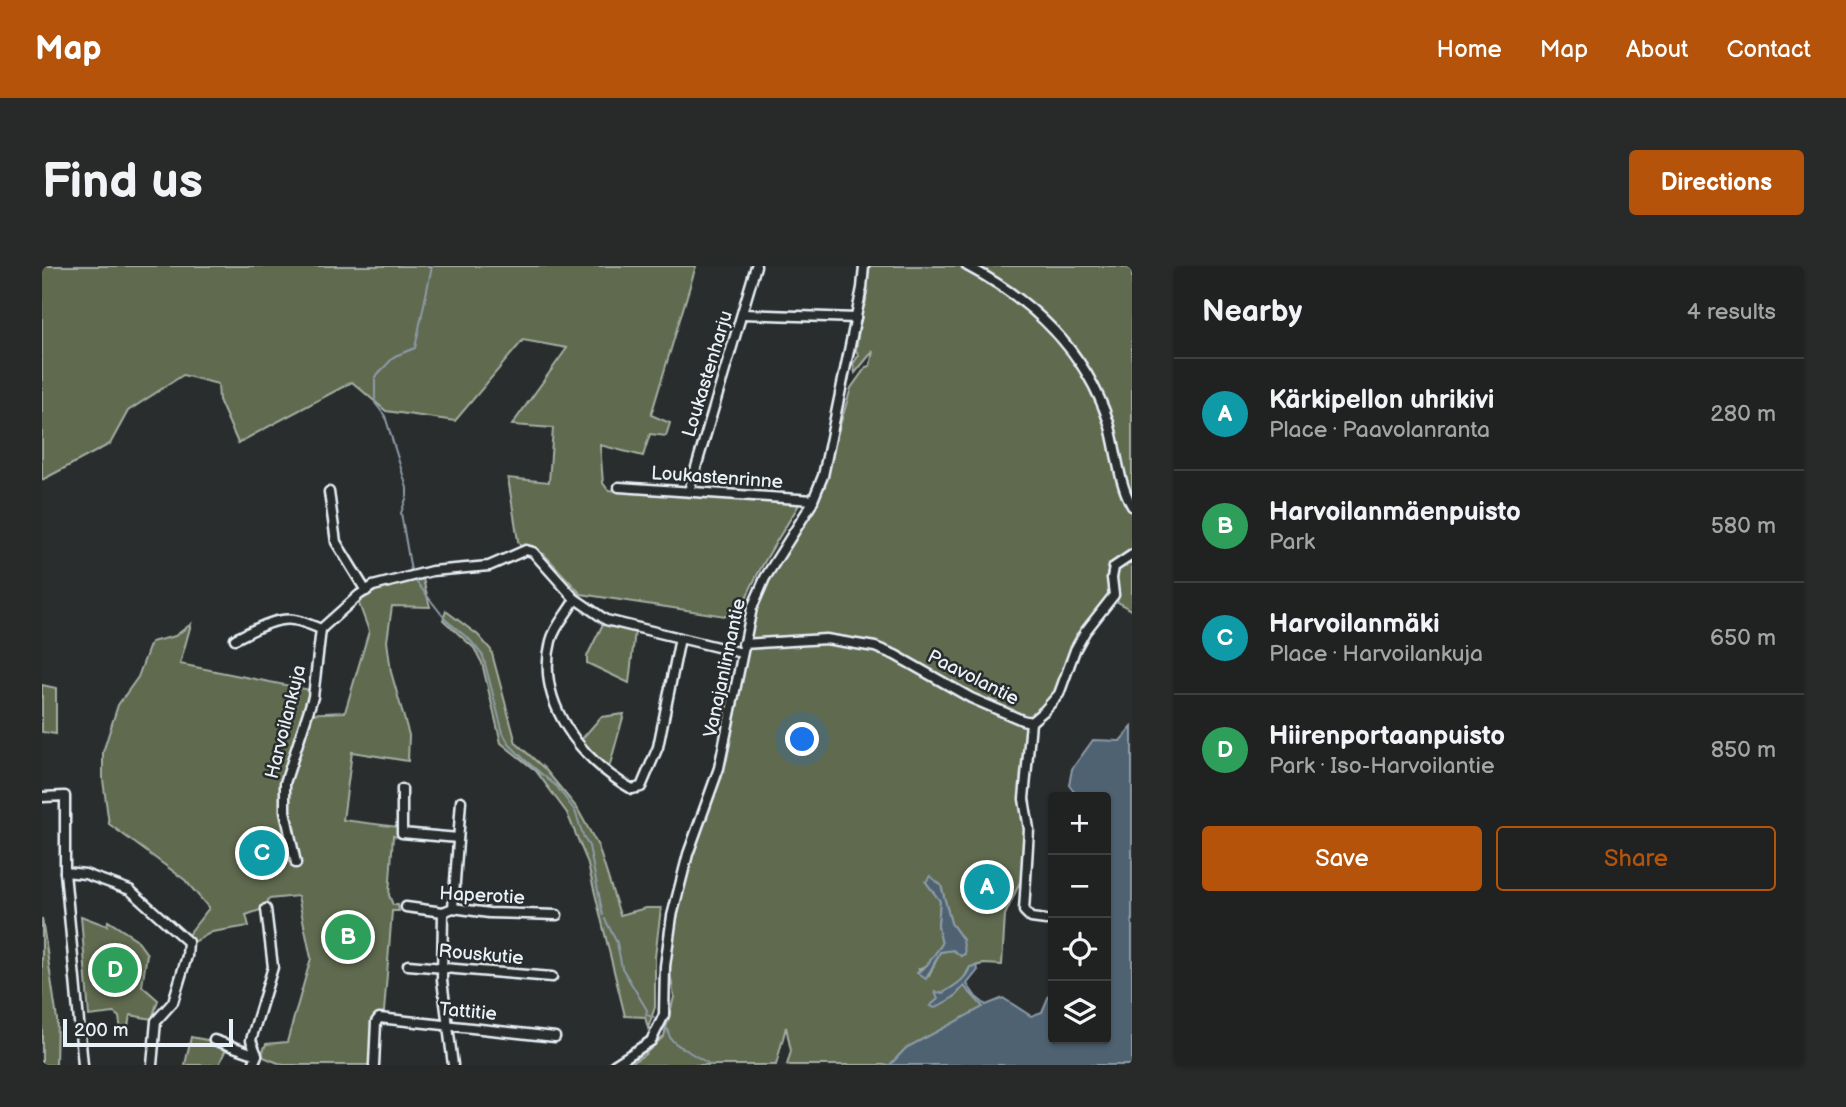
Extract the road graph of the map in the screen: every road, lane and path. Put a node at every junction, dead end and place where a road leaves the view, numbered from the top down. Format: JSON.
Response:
{"nodes":[{"id":1,"x":756,"y":266,"type":"edge"},
{"id":2,"x":864,"y":266,"type":"edge"},
{"id":3,"x":967,"y":266,"type":"edge"},
{"id":4,"x":743,"y":314,"type":"junction"},
{"id":5,"x":856,"y":318,"type":"junction"},
{"id":6,"x":620,"y":487,"type":"dead end"},
{"id":7,"x":689,"y":491,"type":"junction"},
{"id":8,"x":329,"y":492,"type":"dead end"},
{"id":9,"x":813,"y":500,"type":"junction"},
{"id":10,"x":1132,"y":506,"type":"edge"},
{"id":11,"x":1132,"y":555,"type":"edge"},
{"id":12,"x":366,"y":591,"type":"junction"},
{"id":13,"x":575,"y":599,"type":"junction"},
{"id":14,"x":321,"y":629,"type":"junction"},
{"id":15,"x":680,"y":638,"type":"junction"},
{"id":16,"x":235,"y":639,"type":"dead end"},
{"id":17,"x":742,"y":649,"type":"junction"},
{"id":18,"x":1031,"y":722,"type":"junction"},
{"id":19,"x":402,"y":789,"type":"dead end"},
{"id":20,"x":42,"y":797,"type":"edge"},
{"id":21,"x":461,"y":801,"type":"dead end"},
{"id":22,"x":458,"y":838,"type":"junction"},
{"id":23,"x":296,"y":863,"type":"dead end"},
{"id":24,"x":65,"y":872,"type":"junction"},
{"id":25,"x":406,"y":907,"type":"dead end"},
{"id":26,"x":453,"y":908,"type":"junction"},
{"id":27,"x":266,"y":909,"type":"dead end"},
{"id":28,"x":443,"y":912,"type":"junction"},
{"id":29,"x":557,"y":915,"type":"dead end"},
{"id":30,"x":1046,"y":920,"type":"dead end"},
{"id":31,"x":408,"y":965,"type":"dead end"},
{"id":32,"x":442,"y":968,"type":"junction"},
{"id":33,"x":552,"y":976,"type":"dead end"},
{"id":34,"x":447,"y":1027,"type":"junction"},
{"id":35,"x":555,"y":1037,"type":"dead end"},
{"id":36,"x":214,"y":1040,"type":"dead end"},
{"id":37,"x":257,"y":1055,"type":"junction"},
{"id":38,"x":83,"y":1065,"type":"edge"},
{"id":39,"x":152,"y":1065,"type":"edge"},
{"id":40,"x":253,"y":1065,"type":"edge"},
{"id":41,"x":373,"y":1065,"type":"edge"},
{"id":42,"x":453,"y":1065,"type":"edge"},
{"id":43,"x":614,"y":1065,"type":"edge"}],
"edges":[{"from":1,"to":4,"type":"street","name":"Loukastenharju"},
{"from":2,"to":5,"type":"street","name":"Vanajanlinnantie"},
{"from":3,"to":10,"type":"street"},
{"from":4,"to":5,"type":"street"},
{"from":4,"to":7,"type":"street","name":"Loukastenharju"},
{"from":5,"to":9,"type":"street","name":"Vanajanlinnantie"},
{"from":6,"to":7,"type":"street","name":"Loukastenrinne"},
{"from":7,"to":9,"type":"street","name":"Loukastenrinne"},
{"from":8,"to":12,"type":"street"},
{"from":9,"to":17,"type":"street","name":"Vanajanlinnantie"},
{"from":11,"to":18,"type":"street","name":"Paavolantie"},
{"from":12,"to":13,"type":"street","name":"Paavolantie"},
{"from":12,"to":14,"type":"street"},
{"from":13,"to":15,"type":"street","name":"Paavolantie"},
{"from":13,"to":15,"type":"street"},
{"from":14,"to":16,"type":"street"},
{"from":14,"to":23,"type":"street","name":"Harvoilankuja"},
{"from":15,"to":17,"type":"street","name":"Paavolantie"},
{"from":17,"to":18,"type":"street","name":"Paavolantie"},
{"from":17,"to":43,"type":"street","name":"Vanajanlinnantie"},
{"from":18,"to":30,"type":"street"},
{"from":19,"to":22,"type":"street"},
{"from":20,"to":24,"type":"street"},
{"from":21,"to":22,"type":"street"},
{"from":22,"to":26,"type":"street"},
{"from":24,"to":38,"type":"street"},
{"from":24,"to":39,"type":"street"},
{"from":25,"to":28,"type":"street","name":"Haperotie"},
{"from":26,"to":28,"type":"street","name":"Haperotie"},
{"from":26,"to":29,"type":"street","name":"Haperotie"},
{"from":27,"to":37,"type":"street"},
{"from":28,"to":32,"type":"street"},
{"from":31,"to":32,"type":"street","name":"Rouskutie"},
{"from":32,"to":33,"type":"street","name":"Rouskutie"},
{"from":32,"to":34,"type":"street"},
{"from":34,"to":35,"type":"street","name":"Tattitie"},
{"from":34,"to":41,"type":"street","name":"Tattitie"},
{"from":34,"to":42,"type":"street"},
{"from":36,"to":37,"type":"street"},
{"from":37,"to":40,"type":"street"}]}
